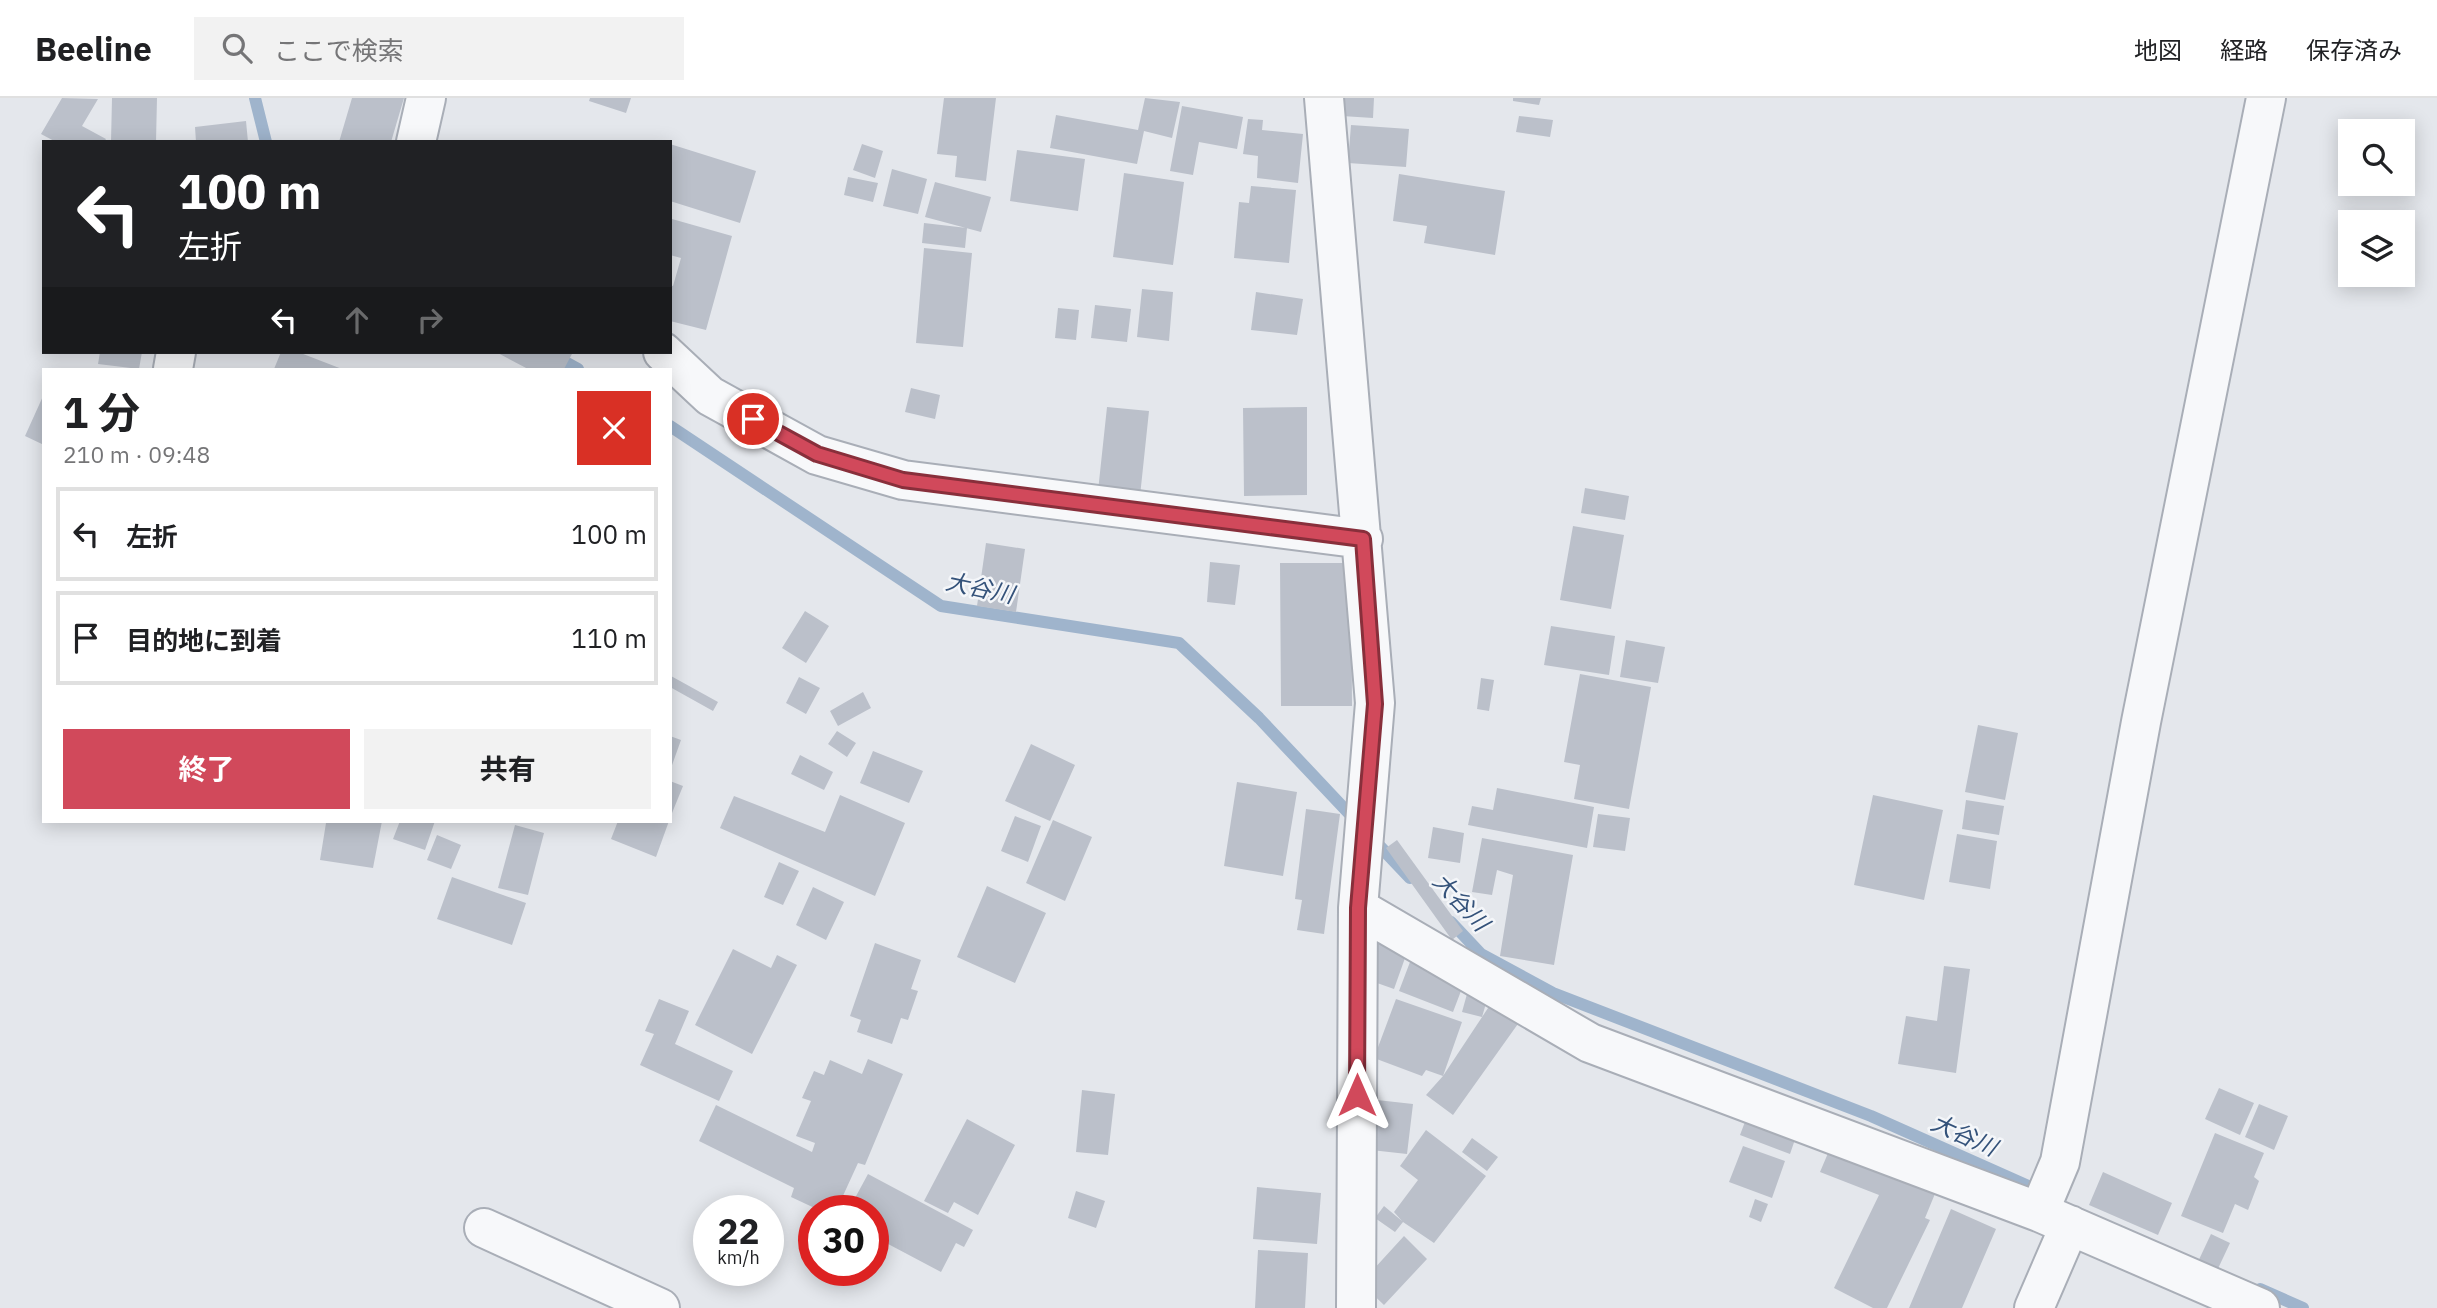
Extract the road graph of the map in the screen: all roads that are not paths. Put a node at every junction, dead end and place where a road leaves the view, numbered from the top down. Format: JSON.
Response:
{"nodes":[{"id":1,"x":426,"y":98,"type":"edge"},
{"id":2,"x":1324,"y":98,"type":"edge"},
{"id":3,"x":2266,"y":98,"type":"edge"},
{"id":4,"x":416,"y":140,"type":"edge"},
{"id":5,"x":665,"y":354,"type":"edge"},
{"id":6,"x":1363,"y":539,"type":"junction"},
{"id":7,"x":1358,"y":908,"type":"junction"},
{"id":8,"x":2055,"y":1219,"type":"junction"},
{"id":9,"x":484,"y":1228,"type":"dead end"},
{"id":10,"x":660,"y":1308,"type":"edge"},
{"id":11,"x":1356,"y":1308,"type":"edge"},
{"id":12,"x":2034,"y":1308,"type":"edge"},
{"id":13,"x":2260,"y":1308,"type":"edge"}],
"edges":[{"from":1,"to":4,"type":"street"},
{"from":2,"to":6,"type":"street"},
{"from":3,"to":8,"type":"street"},
{"from":5,"to":6,"type":"street"},
{"from":6,"to":7,"type":"street"},
{"from":7,"to":8,"type":"street"},
{"from":7,"to":11,"type":"street"},
{"from":8,"to":12,"type":"street"},
{"from":8,"to":13,"type":"street"},
{"from":9,"to":10,"type":"street"}]}
